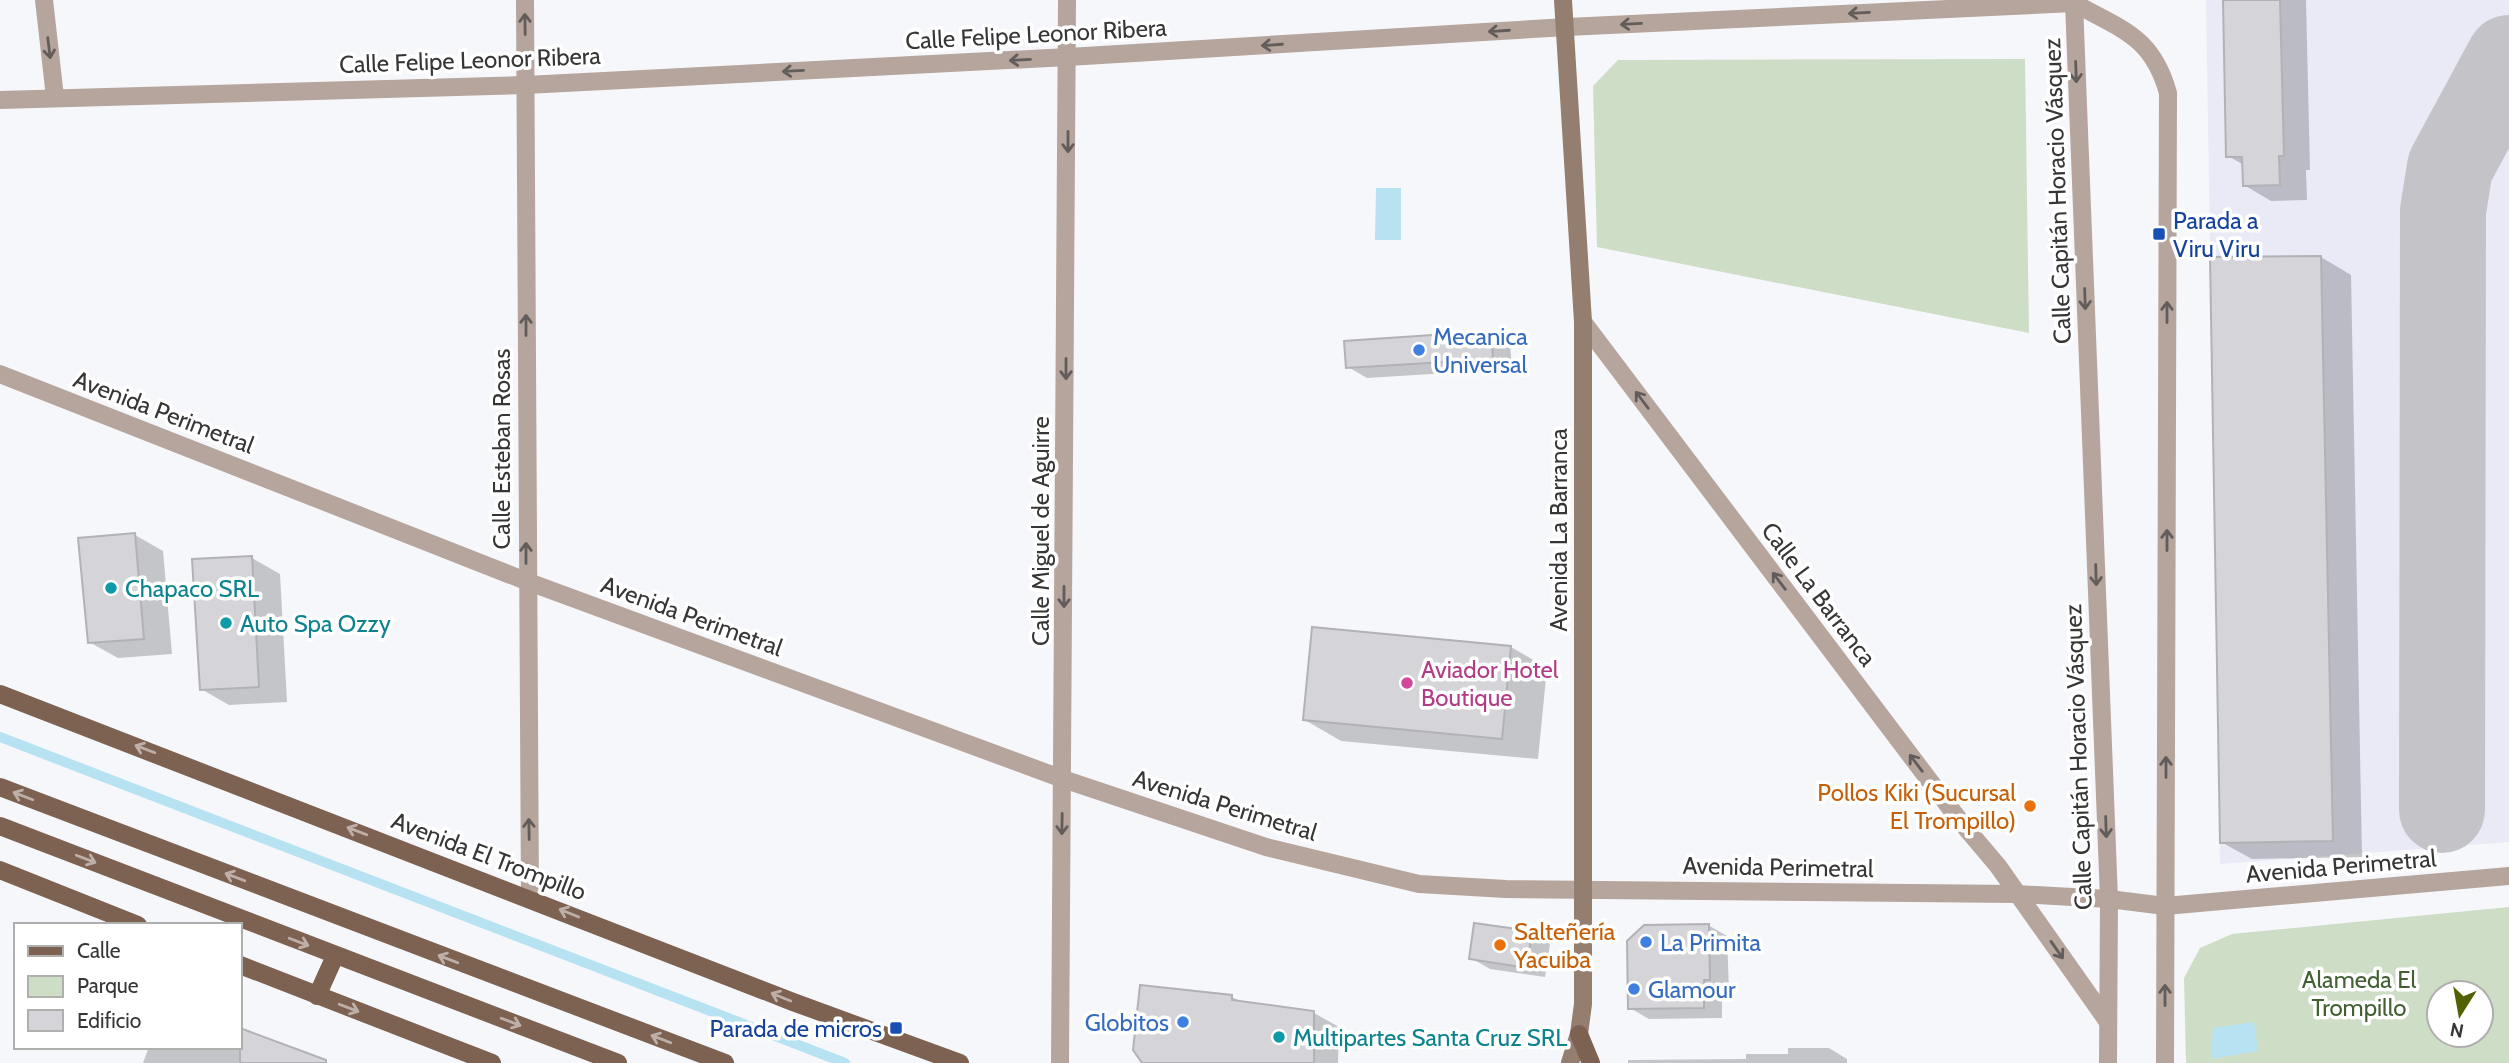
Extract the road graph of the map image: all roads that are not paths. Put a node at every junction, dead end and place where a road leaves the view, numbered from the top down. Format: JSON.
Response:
{"nodes":[{"id":1,"x":44,"y":0,"type":"edge"},
{"id":2,"x":525,"y":0,"type":"edge"},
{"id":3,"x":1067,"y":0,"type":"edge"},
{"id":4,"x":1563,"y":0,"type":"edge"},
{"id":5,"x":2074,"y":3,"type":"junction"},
{"id":6,"x":1567,"y":27,"type":"junction"},
{"id":7,"x":1068,"y":57,"type":"junction"},
{"id":8,"x":526,"y":85,"type":"junction"},
{"id":9,"x":55,"y":97,"type":"junction"},
{"id":10,"x":0,"y":100,"type":"edge"},
{"id":11,"x":1583,"y":322,"type":"junction"},
{"id":12,"x":0,"y":374,"type":"edge"},
{"id":13,"x":526,"y":581,"type":"junction"},
{"id":14,"x":0,"y":694,"type":"edge"},
{"id":15,"x":1063,"y":779,"type":"junction"},
{"id":16,"x":0,"y":787,"type":"edge"},
{"id":17,"x":0,"y":826,"type":"edge"},
{"id":18,"x":0,"y":870,"type":"edge"},
{"id":19,"x":2509,"y":876,"type":"edge"},
{"id":20,"x":1581,"y":889,"type":"junction"},
{"id":21,"x":2017,"y":894,"type":"junction"},
{"id":22,"x":530,"y":898,"type":"junction"},
{"id":23,"x":2109,"y":899,"type":"junction"},
{"id":24,"x":2165,"y":906,"type":"junction"},
{"id":25,"x":133,"y":923,"type":"edge"},
{"id":26,"x":335,"y":956,"type":"junction"},
{"id":27,"x":242,"y":966,"type":"edge"},
{"id":28,"x":317,"y":996,"type":"junction"},
{"id":29,"x":2108,"y":1022,"type":"junction"},
{"id":30,"x":1579,"y":1034,"type":"junction"},
{"id":31,"x":1569,"y":1062,"type":"edge"},
{"id":32,"x":492,"y":1063,"type":"edge"},
{"id":33,"x":618,"y":1063,"type":"edge"},
{"id":34,"x":725,"y":1063,"type":"edge"},
{"id":35,"x":960,"y":1063,"type":"edge"},
{"id":36,"x":1060,"y":1063,"type":"edge"},
{"id":37,"x":1591,"y":1063,"type":"edge"},
{"id":38,"x":2108,"y":1063,"type":"edge"},
{"id":39,"x":2165,"y":1063,"type":"edge"}],
"edges":[{"from":1,"to":9,"type":"street","one_way":true},
{"from":8,"to":2,"type":"street","name":"Calle Esteban Rosas","one_way":true},
{"from":3,"to":7,"type":"street","name":"Calle Miguel de Aguirre"},
{"from":4,"to":6,"type":"street","name":"Avenida La Barranca"},
{"from":5,"to":6,"type":"street","name":"Calle Felipe Leonor Ribera","one_way":true},
{"from":5,"to":23,"type":"street","name":"Calle Capitán Horacio Vásquez","one_way":true},
{"from":24,"to":5,"type":"street","name":"Calle Capitán Horacio Vásquez","one_way":true},
{"from":6,"to":7,"type":"street","name":"Calle Felipe Leonor Ribera","one_way":true},
{"from":6,"to":11,"type":"street","name":"Avenida La Barranca"},
{"from":7,"to":8,"type":"street","name":"Calle Felipe Leonor Ribera","one_way":true},
{"from":7,"to":15,"type":"street","name":"Calle Miguel de Aguirre","one_way":true},
{"from":8,"to":9,"type":"street","name":"Calle Felipe Leonor Ribera"},
{"from":13,"to":8,"type":"street","name":"Calle Esteban Rosas","one_way":true},
{"from":9,"to":10,"type":"street","name":"Calle Felipe Leonor Ribera"},
{"from":11,"to":20,"type":"street","name":"Avenida La Barranca"},
{"from":21,"to":11,"type":"street","name":"Calle La Barranca","one_way":true},
{"from":12,"to":13,"type":"street","name":"Avenida Perimetral"},
{"from":13,"to":15,"type":"street","name":"Avenida Perimetral"},
{"from":22,"to":13,"type":"street","name":"Calle Esteban Rosas","one_way":true},
{"from":22,"to":14,"type":"main road","name":"Avenida El Trompillo","one_way":true},
{"from":15,"to":20,"type":"street","name":"Avenida Perimetral"},
{"from":15,"to":36,"type":"street","name":"Calle Miguel de Aguirre","one_way":true},
{"from":34,"to":16,"type":"main road","one_way":true},
{"from":17,"to":26,"type":"main road","one_way":true},
{"from":18,"to":25,"type":"main road"},
{"from":19,"to":24,"type":"street","name":"Avenida Perimetral"},
{"from":20,"to":21,"type":"street","name":"Avenida Perimetral"},
{"from":20,"to":30,"type":"street","name":"Avenida La Barranca"},
{"from":21,"to":23,"type":"street","name":"Avenida Perimetral"},
{"from":21,"to":29,"type":"street","name":"Calle La Barranca","one_way":true},
{"from":35,"to":22,"type":"main road","name":"Avenida El Trompillo","one_way":true},
{"from":23,"to":24,"type":"street","name":"Avenida Perimetral"},
{"from":23,"to":29,"type":"street","name":"Calle Capitán Horacio Vásquez"},
{"from":39,"to":24,"type":"street","name":"Calle Capitán Horacio Vásquez","one_way":true},
{"from":26,"to":28,"type":"main road"},
{"from":26,"to":33,"type":"main road","one_way":true},
{"from":27,"to":28,"type":"main road"},
{"from":28,"to":32,"type":"main road","one_way":true},
{"from":29,"to":38,"type":"street","name":"Calle Capitán Horacio Vásquez"},
{"from":30,"to":31,"type":"street","name":"Avenida La Barranca"},
{"from":30,"to":37,"type":"main road"}]}
